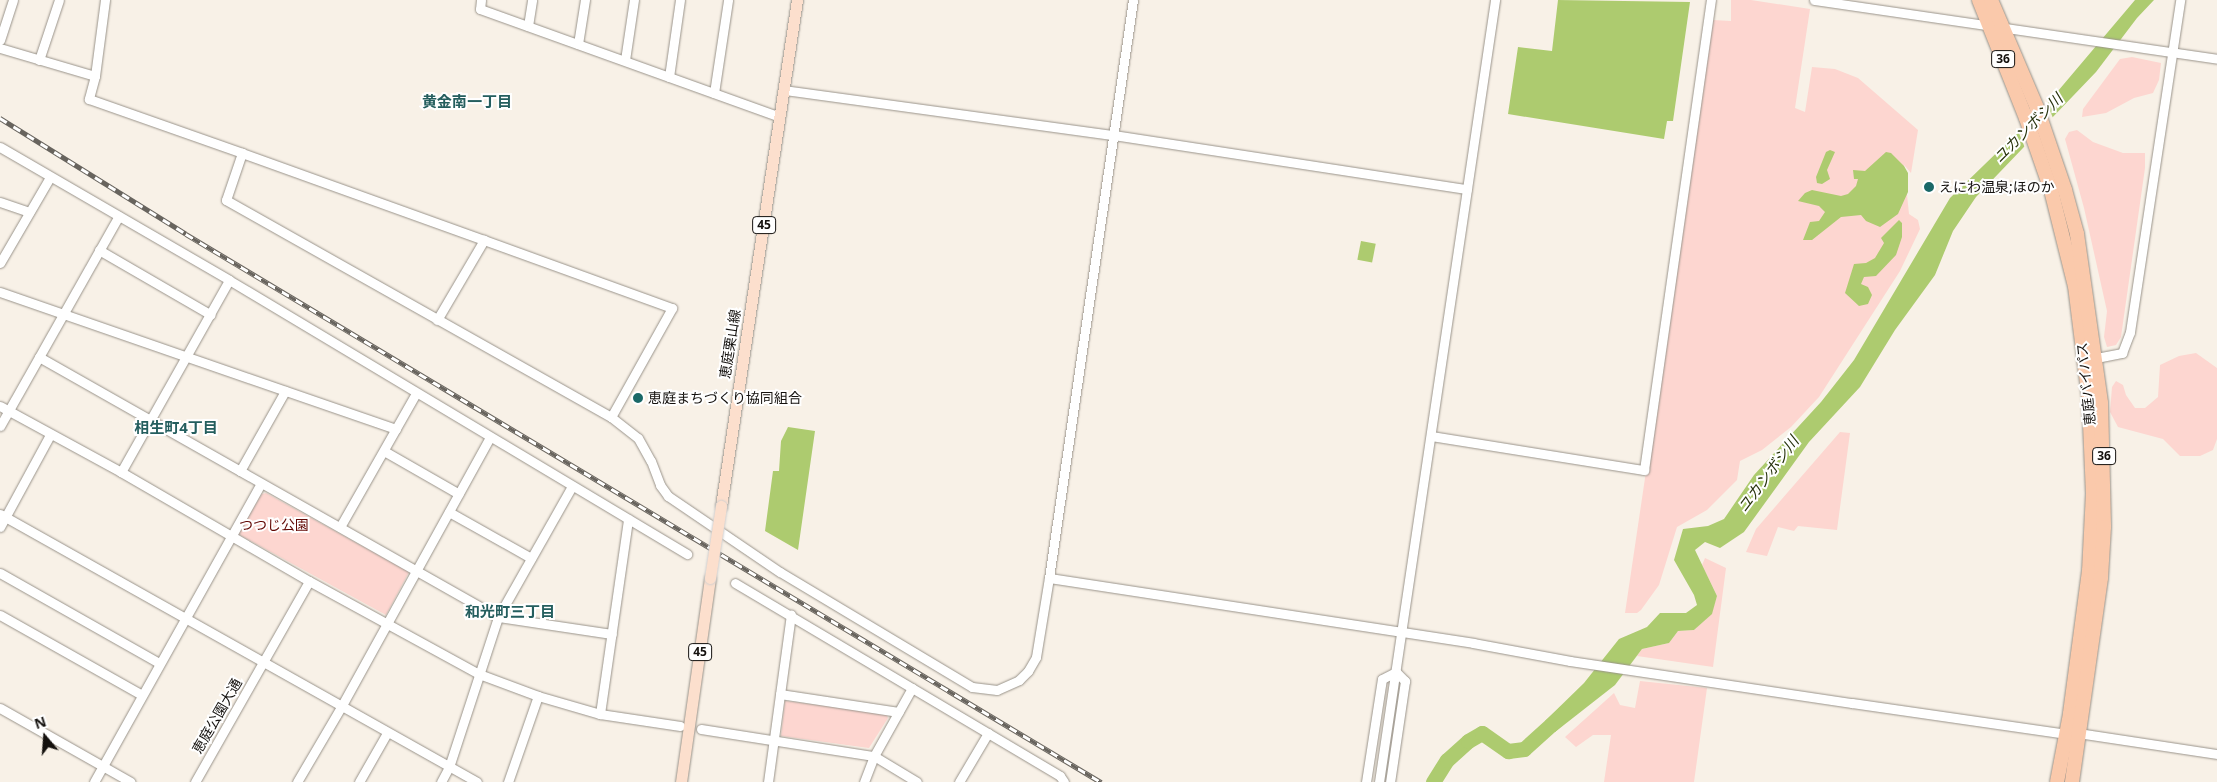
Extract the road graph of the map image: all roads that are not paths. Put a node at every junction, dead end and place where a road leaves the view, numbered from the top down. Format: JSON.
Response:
{"nodes":[{"id":1,"x":13,"y":0,"type":"edge"},
{"id":2,"x":59,"y":0,"type":"edge"},
{"id":3,"x":105,"y":0,"type":"edge"},
{"id":4,"x":481,"y":0,"type":"edge"},
{"id":5,"x":532,"y":0,"type":"edge"},
{"id":6,"x":585,"y":0,"type":"edge"},
{"id":7,"x":634,"y":0,"type":"edge"},
{"id":8,"x":680,"y":0,"type":"edge"},
{"id":9,"x":728,"y":0,"type":"edge"},
{"id":10,"x":797,"y":0,"type":"edge"},
{"id":11,"x":1133,"y":0,"type":"edge"},
{"id":12,"x":1495,"y":0,"type":"edge"},
{"id":13,"x":1711,"y":0,"type":"edge"},
{"id":14,"x":1814,"y":0,"type":"edge"},
{"id":15,"x":1979,"y":0,"type":"edge"},
{"id":16,"x":1991,"y":0,"type":"edge"},
{"id":17,"x":2180,"y":0,"type":"edge"},
{"id":18,"x":528,"y":26,"type":"junction"},
{"id":19,"x":1997,"y":27,"type":"junction"},
{"id":20,"x":0,"y":40,"type":"edge"},
{"id":21,"x":578,"y":44,"type":"junction"},
{"id":22,"x":0,"y":48,"type":"edge"},
{"id":23,"x":2171,"y":52,"type":"junction"},
{"id":24,"x":39,"y":60,"type":"junction"},
{"id":25,"x":625,"y":60,"type":"junction"},
{"id":26,"x":2217,"y":60,"type":"edge"},
{"id":27,"x":95,"y":76,"type":"junction"},
{"id":28,"x":669,"y":77,"type":"junction"},
{"id":29,"x":784,"y":90,"type":"junction"},
{"id":30,"x":714,"y":93,"type":"junction"},
{"id":31,"x":780,"y":117,"type":"junction"},
{"id":32,"x":1113,"y":135,"type":"junction"},
{"id":33,"x":0,"y":147,"type":"edge"},
{"id":34,"x":242,"y":153,"type":"junction"},
{"id":35,"x":50,"y":176,"type":"junction"},
{"id":36,"x":1467,"y":189,"type":"junction"},
{"id":37,"x":0,"y":202,"type":"edge"},
{"id":38,"x":29,"y":212,"type":"junction"},
{"id":39,"x":119,"y":216,"type":"junction"},
{"id":40,"x":484,"y":240,"type":"junction"},
{"id":41,"x":99,"y":250,"type":"junction"},
{"id":42,"x":0,"y":264,"type":"edge"},
{"id":43,"x":229,"y":280,"type":"junction"},
{"id":44,"x":0,"y":292,"type":"edge"},
{"id":45,"x":64,"y":314,"type":"junction"},
{"id":46,"x":211,"y":315,"type":"junction"},
{"id":47,"x":437,"y":320,"type":"junction"},
{"id":48,"x":186,"y":356,"type":"junction"},
{"id":49,"x":39,"y":357,"type":"junction"},
{"id":50,"x":2090,"y":360,"type":"junction"},
{"id":51,"x":285,"y":391,"type":"junction"},
{"id":52,"x":416,"y":393,"type":"junction"},
{"id":53,"x":4,"y":408,"type":"edge"},
{"id":54,"x":611,"y":417,"type":"junction"},
{"id":55,"x":149,"y":421,"type":"junction"},
{"id":56,"x":0,"y":426,"type":"edge"},
{"id":57,"x":396,"y":429,"type":"junction"},
{"id":58,"x":50,"y":434,"type":"junction"},
{"id":59,"x":490,"y":436,"type":"junction"},
{"id":60,"x":1431,"y":436,"type":"junction"},
{"id":61,"x":384,"y":451,"type":"junction"},
{"id":62,"x":240,"y":471,"type":"junction"},
{"id":63,"x":121,"y":472,"type":"junction"},
{"id":64,"x":261,"y":483,"type":"junction"},
{"id":65,"x":572,"y":486,"type":"junction"},
{"id":66,"x":459,"y":494,"type":"junction"},
{"id":67,"x":449,"y":512,"type":"junction"},
{"id":68,"x":3,"y":515,"type":"edge"},
{"id":69,"x":628,"y":519,"type":"junction"},
{"id":70,"x":0,"y":527,"type":"edge"},
{"id":71,"x":340,"y":527,"type":"junction"},
{"id":72,"x":230,"y":535,"type":"junction"},
{"id":73,"x":686,"y":554,"type":"dead end"},
{"id":74,"x":531,"y":558,"type":"junction"},
{"id":75,"x":416,"y":571,"type":"junction"},
{"id":76,"x":0,"y":573,"type":"edge"},
{"id":77,"x":1049,"y":578,"type":"junction"},
{"id":78,"x":309,"y":581,"type":"junction"},
{"id":79,"x":735,"y":583,"type":"dead end"},
{"id":80,"x":0,"y":615,"type":"edge"},
{"id":81,"x":791,"y":615,"type":"junction"},
{"id":82,"x":498,"y":617,"type":"junction"},
{"id":83,"x":184,"y":619,"type":"junction"},
{"id":84,"x":387,"y":623,"type":"junction"},
{"id":85,"x":1401,"y":632,"type":"junction"},
{"id":86,"x":612,"y":634,"type":"junction"},
{"id":87,"x":263,"y":663,"type":"junction"},
{"id":88,"x":159,"y":664,"type":"junction"},
{"id":89,"x":1396,"y":672,"type":"junction"},
{"id":90,"x":479,"y":674,"type":"junction"},
{"id":91,"x":912,"y":688,"type":"junction"},
{"id":92,"x":780,"y":694,"type":"junction"},
{"id":93,"x":142,"y":695,"type":"junction"},
{"id":94,"x":538,"y":696,"type":"junction"},
{"id":95,"x":341,"y":707,"type":"junction"},
{"id":96,"x":0,"y":708,"type":"edge"},
{"id":97,"x":898,"y":712,"type":"junction"},
{"id":98,"x":600,"y":714,"type":"junction"},
{"id":99,"x":680,"y":726,"type":"dead end"},
{"id":100,"x":701,"y":729,"type":"dead end"},
{"id":101,"x":387,"y":733,"type":"junction"},
{"id":102,"x":988,"y":733,"type":"junction"},
{"id":103,"x":2072,"y":733,"type":"junction"},
{"id":104,"x":774,"y":741,"type":"junction"},
{"id":105,"x":2217,"y":754,"type":"edge"},
{"id":106,"x":874,"y":756,"type":"junction"},
{"id":107,"x":103,"y":766,"type":"junction"},
{"id":108,"x":449,"y":767,"type":"junction"},
{"id":109,"x":298,"y":781,"type":"edge"},
{"id":110,"x":94,"y":782,"type":"edge"},
{"id":111,"x":132,"y":782,"type":"edge"},
{"id":112,"x":196,"y":782,"type":"edge"},
{"id":113,"x":359,"y":782,"type":"edge"},
{"id":114,"x":440,"y":782,"type":"edge"},
{"id":115,"x":477,"y":782,"type":"edge"},
{"id":116,"x":508,"y":782,"type":"edge"},
{"id":117,"x":681,"y":782,"type":"edge"},
{"id":118,"x":768,"y":782,"type":"edge"},
{"id":119,"x":864,"y":782,"type":"edge"},
{"id":120,"x":917,"y":782,"type":"edge"},
{"id":121,"x":959,"y":782,"type":"edge"},
{"id":122,"x":1064,"y":782,"type":"edge"},
{"id":123,"x":1366,"y":782,"type":"edge"},
{"id":124,"x":1379,"y":782,"type":"edge"},
{"id":125,"x":1390,"y":782,"type":"edge"},
{"id":126,"x":2057,"y":782,"type":"edge"},
{"id":127,"x":2072,"y":782,"type":"edge"}],
"edges":[{"from":1,"to":20,"type":"street"},
{"from":2,"to":24,"type":"street"},
{"from":3,"to":27,"type":"street"},
{"from":4,"to":18,"type":"street"},
{"from":5,"to":18,"type":"street"},
{"from":6,"to":21,"type":"street"},
{"from":7,"to":25,"type":"street"},
{"from":8,"to":28,"type":"street"},
{"from":9,"to":30,"type":"street"},
{"from":10,"to":29,"type":"main road","name":"恵庭栗山線","number":"45"},
{"from":11,"to":32,"type":"street"},
{"from":12,"to":36,"type":"street"},
{"from":13,"to":60,"type":"street"},
{"from":14,"to":19,"type":"street"},
{"from":15,"to":19,"type":"highway","name":"恵庭バイパス","number":"36"},
{"from":16,"to":19,"type":"highway","name":"恵庭バイパス","number":"36"},
{"from":17,"to":23,"type":"street"},
{"from":18,"to":21,"type":"street"},
{"from":19,"to":23,"type":"street"},
{"from":19,"to":50,"type":"highway","name":"恵庭バイパス","number":"36"},
{"from":19,"to":50,"type":"highway","name":"恵庭バイパス","number":"36"},
{"from":21,"to":25,"type":"street"},
{"from":22,"to":24,"type":"street"},
{"from":23,"to":26,"type":"street"},
{"from":23,"to":50,"type":"street"},
{"from":24,"to":27,"type":"street"},
{"from":25,"to":28,"type":"street"},
{"from":27,"to":34,"type":"street"},
{"from":28,"to":30,"type":"street"},
{"from":29,"to":31,"type":"main road","name":"恵庭栗山線","number":"45"},
{"from":29,"to":32,"type":"street"},
{"from":30,"to":31,"type":"street"},
{"from":31,"to":117,"type":"main road","name":"恵庭栗山線","number":"45","bridge":true},
{"from":32,"to":36,"type":"street"},
{"from":32,"to":77,"type":"street"},
{"from":33,"to":35,"type":"street"},
{"from":34,"to":40,"type":"street"},
{"from":34,"to":47,"type":"street"},
{"from":35,"to":38,"type":"street"},
{"from":35,"to":39,"type":"street"},
{"from":36,"to":60,"type":"street"},
{"from":37,"to":38,"type":"street"},
{"from":38,"to":42,"type":"street"},
{"from":39,"to":41,"type":"street"},
{"from":39,"to":43,"type":"street"},
{"from":40,"to":47,"type":"street"},
{"from":40,"to":54,"type":"street"},
{"from":41,"to":45,"type":"street"},
{"from":41,"to":46,"type":"street"},
{"from":43,"to":46,"type":"street"},
{"from":43,"to":52,"type":"street"},
{"from":44,"to":45,"type":"street"},
{"from":45,"to":48,"type":"street"},
{"from":45,"to":49,"type":"street"},
{"from":46,"to":48,"type":"street"},
{"from":47,"to":54,"type":"street"},
{"from":48,"to":51,"type":"street"},
{"from":48,"to":55,"type":"street"},
{"from":49,"to":53,"type":"street"},
{"from":49,"to":55,"type":"street"},
{"from":50,"to":103,"type":"highway","name":"恵庭バイパス","number":"36"},
{"from":51,"to":57,"type":"street"},
{"from":51,"to":62,"type":"street"},
{"from":52,"to":57,"type":"street"},
{"from":52,"to":59,"type":"street"},
{"from":53,"to":56,"type":"street"},
{"from":53,"to":58,"type":"street"},
{"from":54,"to":77,"type":"street"},
{"from":55,"to":62,"type":"street"},
{"from":55,"to":63,"type":"street"},
{"from":57,"to":61,"type":"street"},
{"from":58,"to":63,"type":"street"},
{"from":58,"to":68,"type":"street"},
{"from":59,"to":65,"type":"street"},
{"from":59,"to":66,"type":"street"},
{"from":60,"to":85,"type":"street"},
{"from":61,"to":66,"type":"street"},
{"from":61,"to":71,"type":"street"},
{"from":62,"to":64,"type":"street"},
{"from":63,"to":72,"type":"street"},
{"from":64,"to":71,"type":"street"},
{"from":64,"to":72,"type":"street"},
{"from":65,"to":69,"type":"street"},
{"from":65,"to":74,"type":"street"},
{"from":66,"to":67,"type":"street"},
{"from":67,"to":74,"type":"street"},
{"from":67,"to":75,"type":"street"},
{"from":68,"to":70,"type":"street"},
{"from":68,"to":83,"type":"street"},
{"from":69,"to":73,"type":"street"},
{"from":69,"to":86,"type":"street"},
{"from":71,"to":75,"type":"street"},
{"from":72,"to":78,"type":"street"},
{"from":72,"to":83,"type":"street"},
{"from":74,"to":82,"type":"street"},
{"from":75,"to":82,"type":"street"},
{"from":75,"to":84,"type":"street"},
{"from":76,"to":88,"type":"street"},
{"from":77,"to":85,"type":"street"},
{"from":78,"to":84,"type":"street"},
{"from":78,"to":87,"type":"street","name":"恵庭公園大通"},
{"from":79,"to":81,"type":"street"},
{"from":80,"to":93,"type":"street"},
{"from":81,"to":91,"type":"street"},
{"from":81,"to":92,"type":"street"},
{"from":82,"to":86,"type":"street"},
{"from":82,"to":90,"type":"street"},
{"from":83,"to":87,"type":"street"},
{"from":83,"to":88,"type":"street"},
{"from":84,"to":90,"type":"street"},
{"from":84,"to":95,"type":"street"},
{"from":85,"to":89,"type":"street"},
{"from":85,"to":103,"type":"street"},
{"from":86,"to":98,"type":"street"},
{"from":87,"to":95,"type":"street"},
{"from":87,"to":112,"type":"street","name":"恵庭公園大通"},
{"from":88,"to":93,"type":"street"},
{"from":89,"to":123,"type":"street"},
{"from":89,"to":124,"type":"street"},
{"from":89,"to":125,"type":"street"},
{"from":90,"to":94,"type":"street"},
{"from":90,"to":108,"type":"street"},
{"from":91,"to":97,"type":"street"},
{"from":91,"to":102,"type":"street"},
{"from":92,"to":97,"type":"street"},
{"from":92,"to":104,"type":"street"},
{"from":93,"to":107,"type":"street"},
{"from":94,"to":98,"type":"street"},
{"from":94,"to":116,"type":"street"},
{"from":95,"to":101,"type":"street"},
{"from":95,"to":109,"type":"street"},
{"from":96,"to":107,"type":"street"},
{"from":97,"to":106,"type":"street"},
{"from":98,"to":99,"type":"street"},
{"from":100,"to":104,"type":"street"},
{"from":101,"to":108,"type":"street"},
{"from":101,"to":113,"type":"street"},
{"from":102,"to":121,"type":"street"},
{"from":102,"to":122,"type":"street"},
{"from":103,"to":105,"type":"street"},
{"from":103,"to":126,"type":"highway","name":"恵庭バイパス","number":"36"},
{"from":103,"to":127,"type":"highway","name":"恵庭バイパス","number":"36"},
{"from":104,"to":106,"type":"street"},
{"from":104,"to":118,"type":"street"},
{"from":106,"to":119,"type":"street"},
{"from":106,"to":120,"type":"street"},
{"from":107,"to":110,"type":"street"},
{"from":107,"to":111,"type":"street"},
{"from":108,"to":114,"type":"street"},
{"from":108,"to":115,"type":"street"}]}
